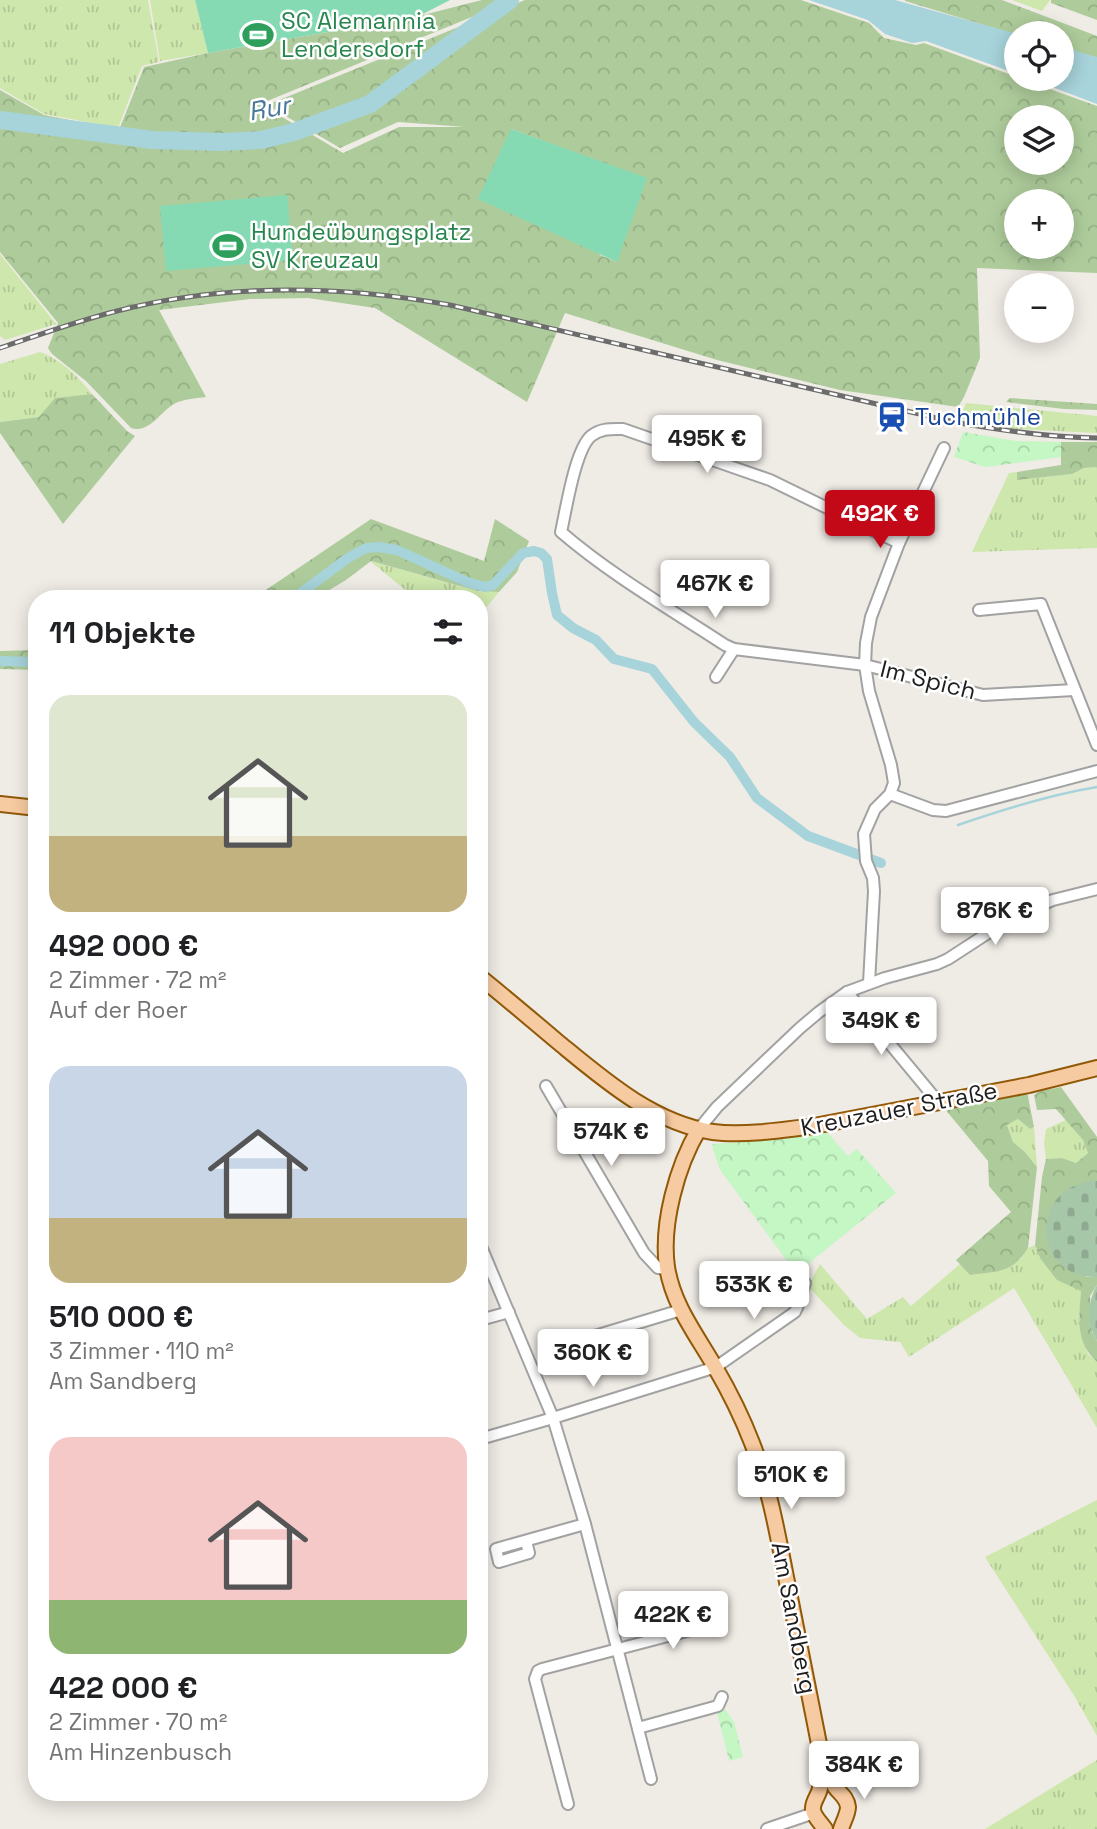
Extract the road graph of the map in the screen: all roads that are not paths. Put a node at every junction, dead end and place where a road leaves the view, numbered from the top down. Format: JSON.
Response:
{"nodes":[{"id":1,"x":944,"y":448,"type":"dead end"},
{"id":2,"x":899,"y":543,"type":"junction"},
{"id":3,"x":979,"y":610,"type":"dead end"},
{"id":4,"x":734,"y":649,"type":"junction"},
{"id":5,"x":865,"y":665,"type":"junction"},
{"id":6,"x":716,"y":677,"type":"dead end"},
{"id":7,"x":1074,"y":690,"type":"junction"},
{"id":8,"x":1097,"y":745,"type":"edge"},
{"id":9,"x":1097,"y":771,"type":"edge"},
{"id":10,"x":890,"y":794,"type":"junction"},
{"id":11,"x":0,"y":804,"type":"edge"},
{"id":12,"x":28,"y":807,"type":"edge"},
{"id":13,"x":1097,"y":890,"type":"edge"},
{"id":14,"x":869,"y":983,"type":"junction"},
{"id":15,"x":488,"y":984,"type":"edge"},
{"id":16,"x":848,"y":992,"type":"junction"},
{"id":17,"x":1097,"y":1068,"type":"edge"},
{"id":18,"x":547,"y":1086,"type":"dead end"},
{"id":19,"x":939,"y":1103,"type":"junction"},
{"id":20,"x":699,"y":1129,"type":"junction"},
{"id":21,"x":488,"y":1263,"type":"edge"},
{"id":22,"x":668,"y":1269,"type":"junction"},
{"id":23,"x":805,"y":1283,"type":"dead end"},
{"id":24,"x":681,"y":1310,"type":"junction"},
{"id":25,"x":509,"y":1312,"type":"junction"},
{"id":26,"x":488,"y":1318,"type":"edge"},
{"id":27,"x":569,"y":1341,"type":"dead end"},
{"id":28,"x":716,"y":1367,"type":"junction"},
{"id":29,"x":553,"y":1418,"type":"junction"},
{"id":30,"x":488,"y":1437,"type":"edge"},
{"id":31,"x":585,"y":1524,"type":"junction"},
{"id":32,"x":526,"y":1541,"type":"dead end"},
{"id":33,"x":721,"y":1622,"type":"dead end"},
{"id":34,"x":618,"y":1649,"type":"junction"},
{"id":35,"x":722,"y":1697,"type":"dead end"},
{"id":36,"x":638,"y":1728,"type":"junction"},
{"id":37,"x":821,"y":1754,"type":"junction"},
{"id":38,"x":651,"y":1779,"type":"dead end"},
{"id":39,"x":838,"y":1792,"type":"junction"},
{"id":40,"x":818,"y":1795,"type":"junction"},
{"id":41,"x":568,"y":1804,"type":"dead end"},
{"id":42,"x":820,"y":1821,"type":"edge"},
{"id":43,"x":842,"y":1824,"type":"edge"},
{"id":44,"x":767,"y":1829,"type":"edge"}],
"edges":[{"from":1,"to":2,"type":"street"},
{"from":2,"to":4,"type":"street"},
{"from":2,"to":5,"type":"street"},
{"from":3,"to":7,"type":"street"},
{"from":4,"to":5,"type":"street","name":"Im Spich"},
{"from":4,"to":6,"type":"street"},
{"from":5,"to":7,"type":"street","name":"Im Spich"},
{"from":5,"to":10,"type":"street"},
{"from":7,"to":8,"type":"street"},
{"from":9,"to":10,"type":"street"},
{"from":10,"to":14,"type":"street"},
{"from":11,"to":12,"type":"main road"},
{"from":13,"to":14,"type":"street"},
{"from":14,"to":16,"type":"street"},
{"from":15,"to":20,"type":"main road","name":"Kreuzauer Straße"},
{"from":16,"to":19,"type":"street"},
{"from":16,"to":20,"type":"street"},
{"from":17,"to":19,"type":"main road","name":"Kreuzauer Straße"},
{"from":18,"to":22,"type":"street"},
{"from":19,"to":20,"type":"main road","name":"Kreuzauer Straße"},
{"from":20,"to":22,"type":"main road","name":"Am Sandberg"},
{"from":21,"to":25,"type":"street"},
{"from":22,"to":24,"type":"main road","name":"Am Sandberg"},
{"from":23,"to":28,"type":"street"},
{"from":24,"to":27,"type":"street"},
{"from":24,"to":28,"type":"main road","name":"Am Sandberg"},
{"from":25,"to":26,"type":"street"},
{"from":25,"to":29,"type":"street"},
{"from":28,"to":29,"type":"street"},
{"from":28,"to":37,"type":"main road","name":"Am Sandberg"},
{"from":29,"to":30,"type":"street"},
{"from":29,"to":31,"type":"street"},
{"from":31,"to":32,"type":"street"},
{"from":31,"to":34,"type":"street"},
{"from":33,"to":34,"type":"street"},
{"from":34,"to":36,"type":"street"},
{"from":34,"to":41,"type":"street"},
{"from":35,"to":36,"type":"street"},
{"from":36,"to":38,"type":"street"},
{"from":37,"to":39,"type":"main road"},
{"from":37,"to":40,"type":"main road"},
{"from":39,"to":40,"type":"main road"},
{"from":39,"to":43,"type":"main road"},
{"from":40,"to":42,"type":"main road"},
{"from":42,"to":43,"type":"main road"},
{"from":42,"to":44,"type":"street"}]}
